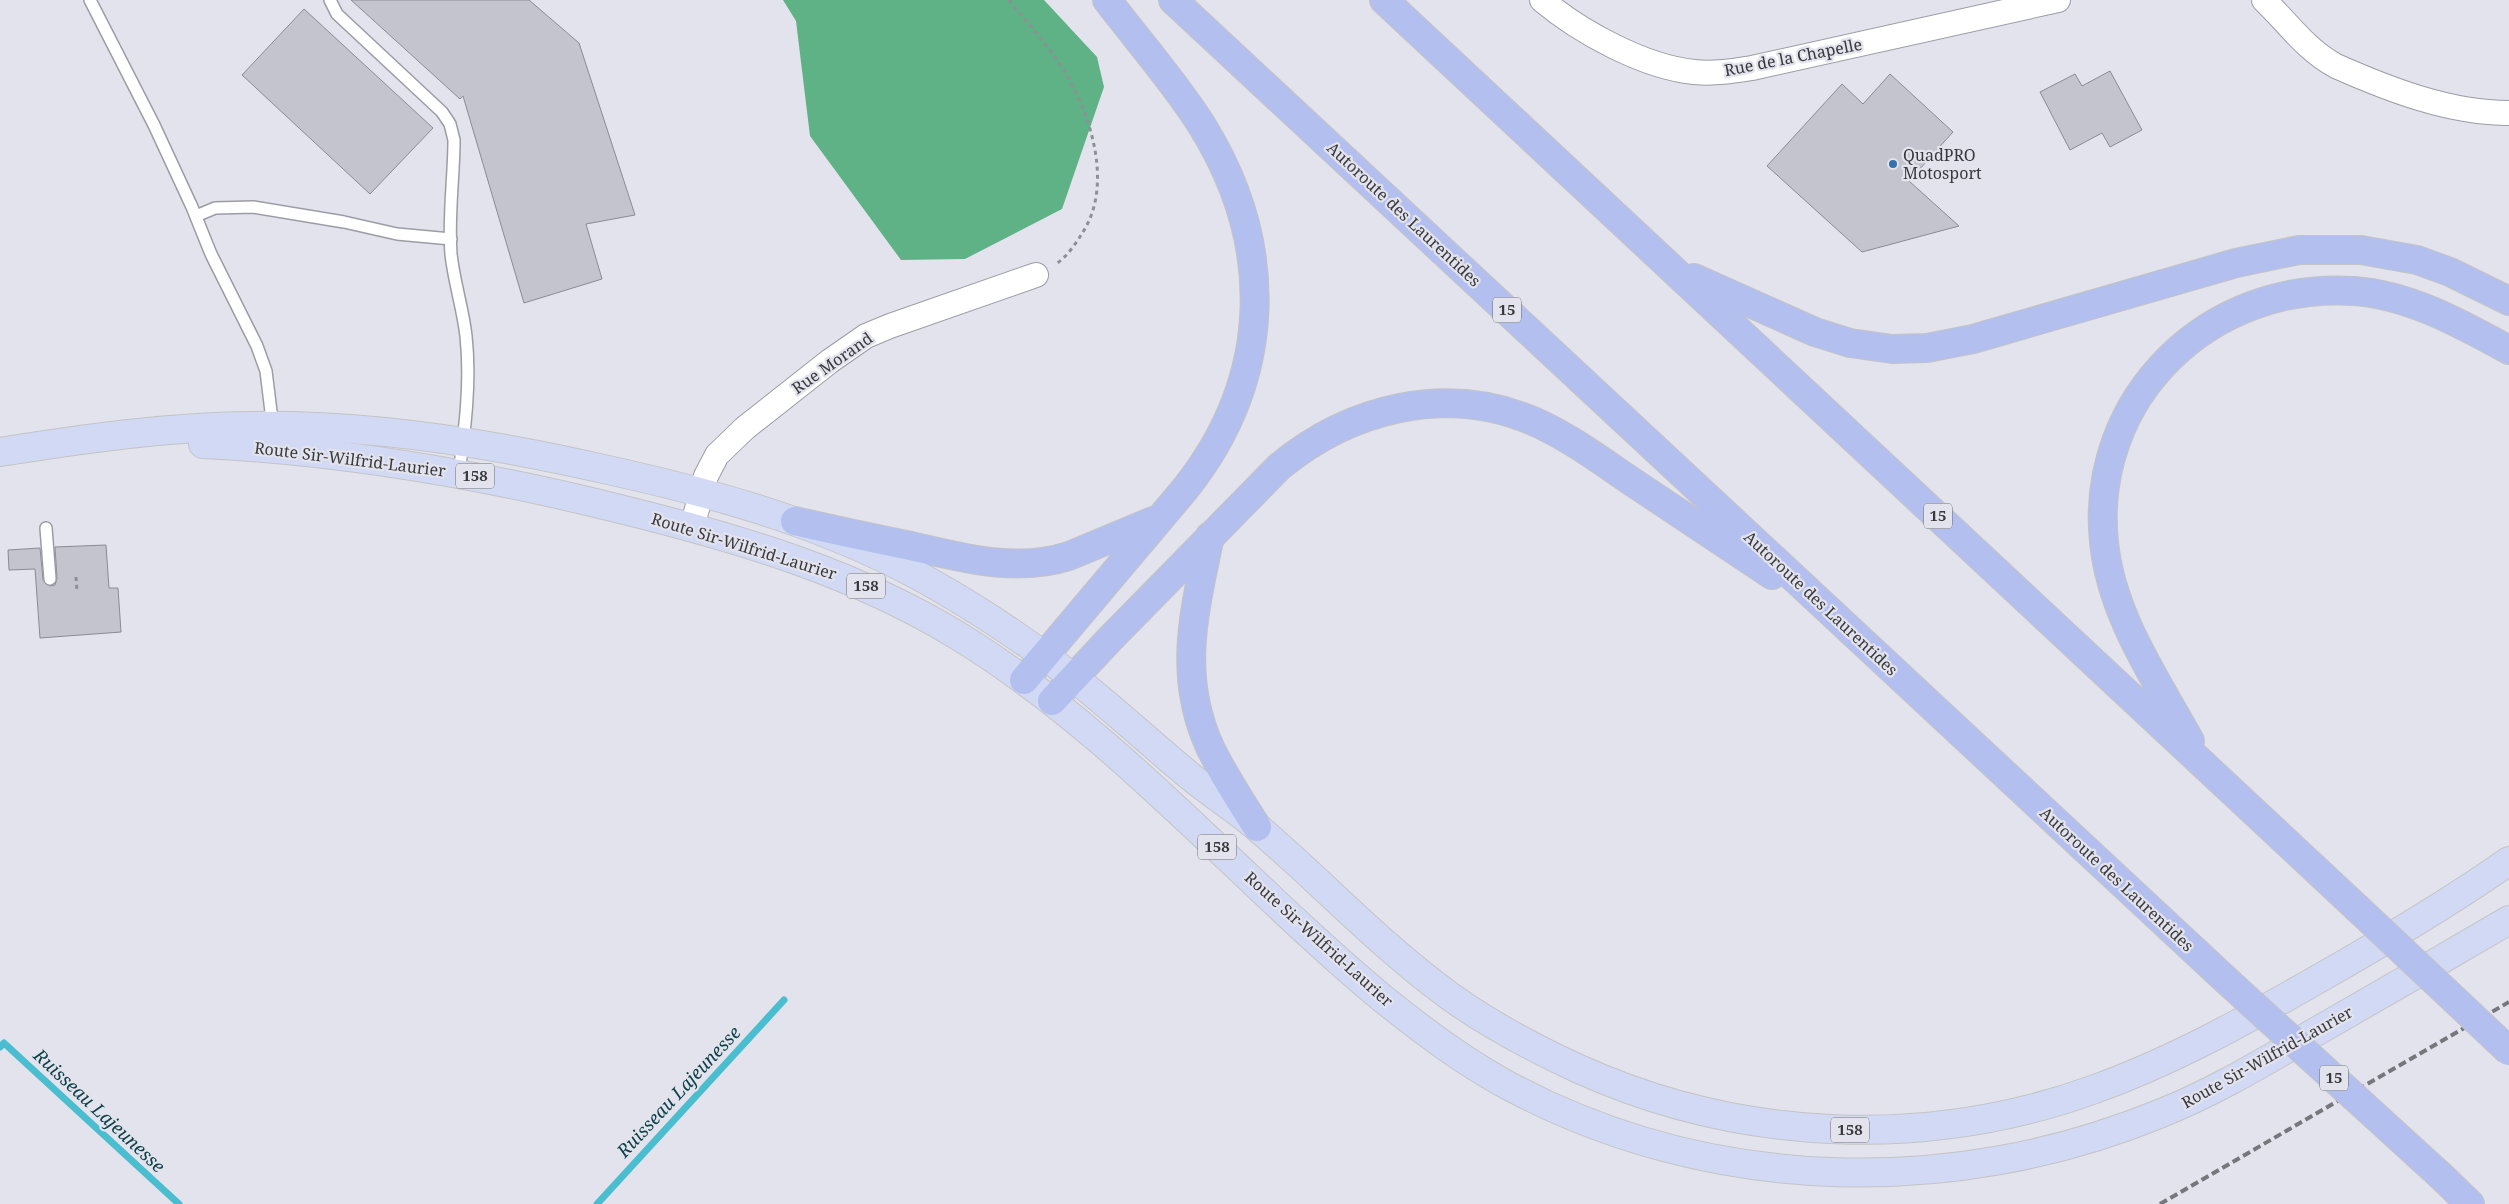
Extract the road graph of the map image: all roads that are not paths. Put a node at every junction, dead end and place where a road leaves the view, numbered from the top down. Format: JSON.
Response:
{"nodes":[{"id":1,"x":90,"y":0,"type":"edge"},
{"id":2,"x":330,"y":0,"type":"edge"},
{"id":3,"x":1108,"y":0,"type":"edge"},
{"id":4,"x":1173,"y":0,"type":"edge"},
{"id":5,"x":1384,"y":0,"type":"edge"},
{"id":6,"x":1542,"y":0,"type":"edge"},
{"id":7,"x":2058,"y":0,"type":"edge"},
{"id":8,"x":2264,"y":0,"type":"edge"},
{"id":9,"x":2509,"y":113,"type":"edge"},
{"id":10,"x":196,"y":216,"type":"junction"},
{"id":11,"x":451,"y":239,"type":"junction"},
{"id":12,"x":1674,"y":270,"type":"junction"},
{"id":13,"x":1036,"y":275,"type":"road end"},
{"id":14,"x":2509,"y":301,"type":"edge"},
{"id":15,"x":2509,"y":350,"type":"edge"},
{"id":16,"x":273,"y":437,"type":"junction"},
{"id":17,"x":463,"y":442,"type":"junction"},
{"id":18,"x":0,"y":452,"type":"edge"},
{"id":19,"x":459,"y":473,"type":"junction"},
{"id":20,"x":701,"y":492,"type":"junction"},
{"id":21,"x":1159,"y":518,"type":"junction"},
{"id":22,"x":795,"y":521,"type":"junction"},
{"id":23,"x":692,"y":527,"type":"junction"},
{"id":24,"x":46,"y":528,"type":"dead end"},
{"id":25,"x":1210,"y":536,"type":"junction"},
{"id":26,"x":50,"y":579,"type":"dead end"},
{"id":27,"x":1840,"y":621,"type":"junction"},
{"id":28,"x":1043,"y":655,"type":"junction"},
{"id":29,"x":1073,"y":677,"type":"junction"},
{"id":30,"x":1024,"y":680,"type":"junction"},
{"id":31,"x":1052,"y":701,"type":"junction"},
{"id":32,"x":2201,"y":762,"type":"junction"},
{"id":33,"x":1257,"y":827,"type":"junction"},
{"id":34,"x":2509,"y":861,"type":"edge"},
{"id":35,"x":2509,"y":920,"type":"edge"},
{"id":36,"x":2509,"y":1051,"type":"edge"},
{"id":37,"x":2470,"y":1204,"type":"edge"}],
"edges":[{"from":1,"to":10,"type":"lane"},
{"from":2,"to":11,"type":"lane"},
{"from":3,"to":21,"type":"highway"},
{"from":4,"to":27,"type":"highway","name":"Autoroute des Laurentides","number":"15"},
{"from":5,"to":12,"type":"highway","number":"15"},
{"from":6,"to":7,"type":"street","name":"Rue de la Chapelle"},
{"from":8,"to":9,"type":"street"},
{"from":10,"to":11,"type":"lane"},
{"from":10,"to":16,"type":"lane"},
{"from":11,"to":17,"type":"lane"},
{"from":12,"to":14,"type":"highway"},
{"from":12,"to":32,"type":"highway","number":"15"},
{"from":13,"to":20,"type":"street","name":"Rue Morand"},
{"from":15,"to":32,"type":"highway"},
{"from":16,"to":17,"type":"main road","name":"Route Sir-Wilfrid-Laurier","number":"158"},
{"from":16,"to":18,"type":"main road","name":"Route Sir-Wilfrid-Laurier","number":"158"},
{"from":16,"to":19,"type":"main road","name":"Route Sir-Wilfrid-Laurier","number":"158"},
{"from":17,"to":19,"type":"lane"},
{"from":17,"to":20,"type":"main road","name":"Route Sir-Wilfrid-Laurier","number":"158"},
{"from":19,"to":23,"type":"main road","name":"Route Sir-Wilfrid-Laurier","number":"158"},
{"from":20,"to":22,"type":"main road","name":"Route Sir-Wilfrid-Laurier","number":"158"},
{"from":20,"to":23,"type":"street","name":"Rue Morand"},
{"from":21,"to":22,"type":"highway"},
{"from":21,"to":28,"type":"highway"},
{"from":22,"to":28,"type":"main road","name":"Route Sir-Wilfrid-Laurier","number":"158"},
{"from":23,"to":30,"type":"main road","name":"Route Sir-Wilfrid-Laurier","number":"158"},
{"from":24,"to":26,"type":"lane"},
{"from":25,"to":27,"type":"highway"},
{"from":25,"to":29,"type":"highway"},
{"from":25,"to":33,"type":"highway"},
{"from":27,"to":37,"type":"highway","name":"Autoroute des Laurentides","number":"15","bridge":true},
{"from":28,"to":29,"type":"main road","name":"Route Sir-Wilfrid-Laurier","number":"158"},
{"from":28,"to":30,"type":"highway"},
{"from":29,"to":31,"type":"highway"},
{"from":29,"to":33,"type":"main road","name":"Route Sir-Wilfrid-Laurier","number":"158"},
{"from":30,"to":31,"type":"main road","name":"Route Sir-Wilfrid-Laurier","number":"158"},
{"from":31,"to":35,"type":"main road","name":"Route Sir-Wilfrid-Laurier","number":"158"},
{"from":32,"to":36,"type":"highway","number":"15","bridge":true},
{"from":33,"to":34,"type":"main road","name":"Route Sir-Wilfrid-Laurier","number":"158"}]}
